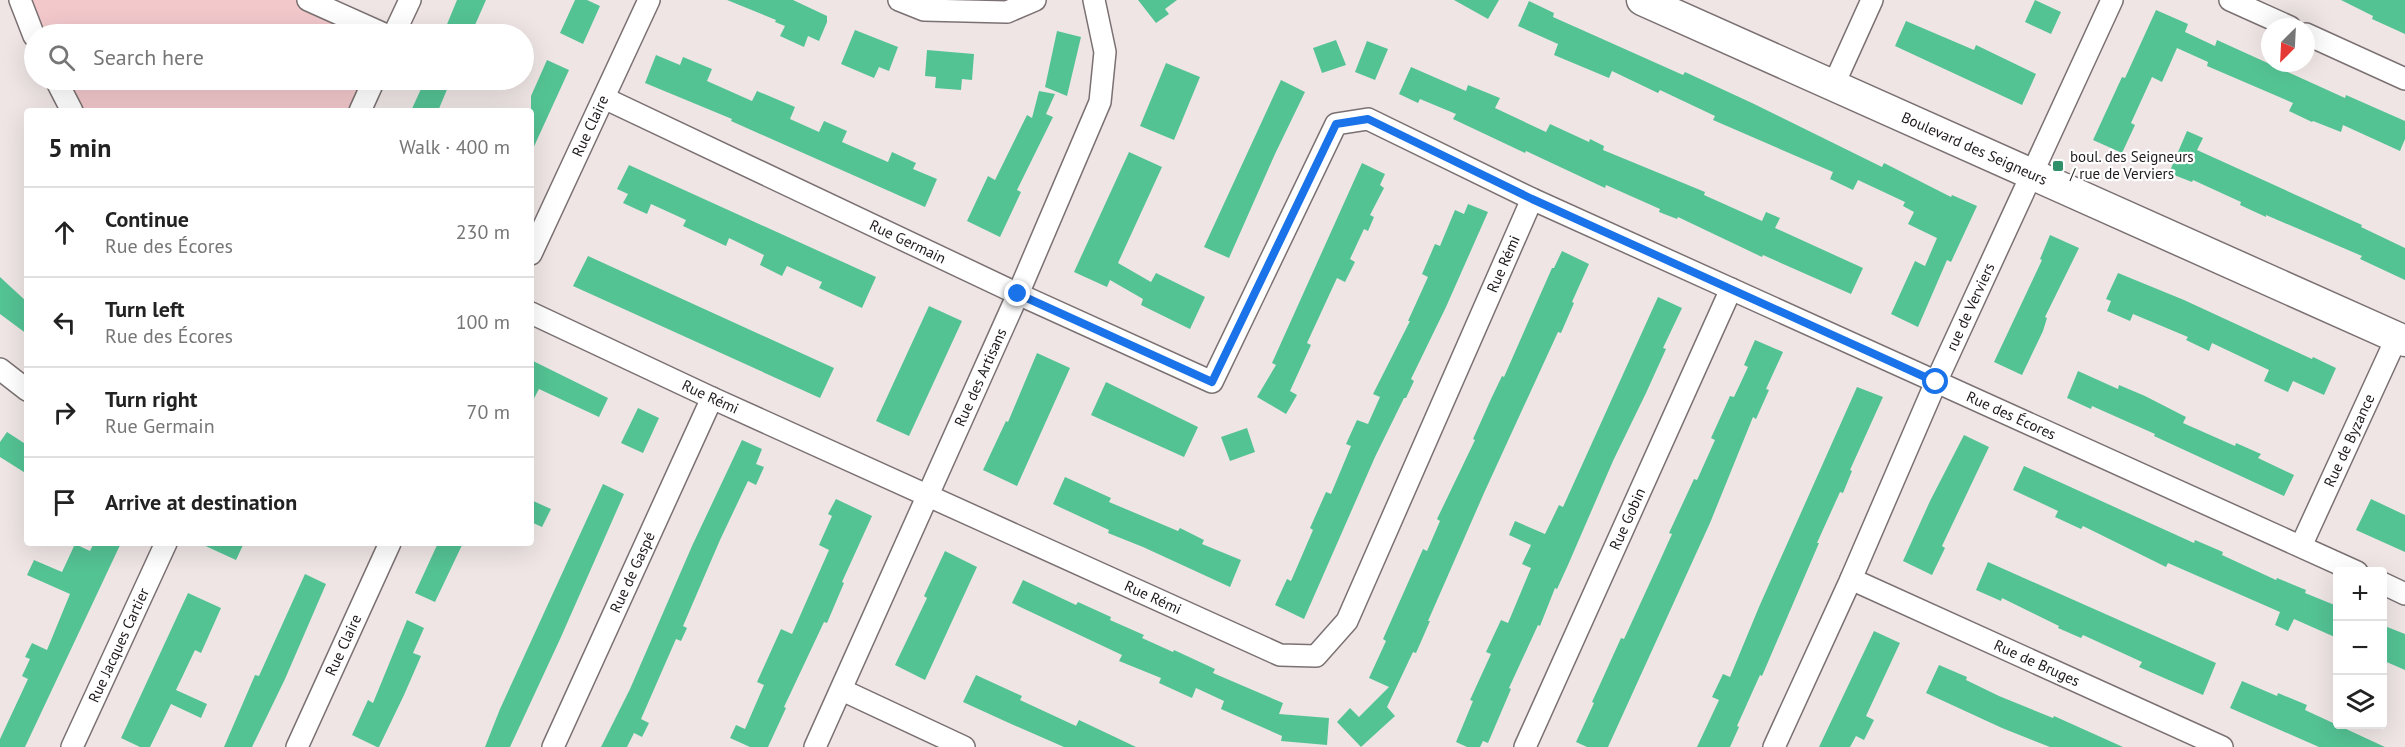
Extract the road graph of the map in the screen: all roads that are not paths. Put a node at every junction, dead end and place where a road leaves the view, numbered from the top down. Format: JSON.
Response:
{"nodes":[{"id":1,"x":20,"y":0,"type":"edge"},
{"id":2,"x":308,"y":0,"type":"edge"},
{"id":3,"x":410,"y":0,"type":"edge"},
{"id":4,"x":649,"y":0,"type":"edge"},
{"id":5,"x":899,"y":0,"type":"edge"},
{"id":6,"x":1035,"y":0,"type":"edge"},
{"id":7,"x":1094,"y":0,"type":"edge"},
{"id":8,"x":1642,"y":0,"type":"edge"},
{"id":9,"x":1872,"y":0,"type":"edge"},
{"id":10,"x":2112,"y":0,"type":"edge"},
{"id":11,"x":2230,"y":0,"type":"edge"},
{"id":12,"x":2270,"y":18,"type":"edge"},
{"id":13,"x":29,"y":24,"type":"edge"},
{"id":14,"x":362,"y":24,"type":"edge"},
{"id":15,"x":399,"y":24,"type":"edge"},
{"id":16,"x":2315,"y":38,"type":"edge"},
{"id":17,"x":2405,"y":79,"type":"edge"},
{"id":18,"x":1834,"y":84,"type":"junction"},
{"id":19,"x":61,"y":90,"type":"edge"},
{"id":20,"x":369,"y":90,"type":"edge"},
{"id":21,"x":604,"y":98,"type":"junction"},
{"id":22,"x":70,"y":108,"type":"edge"},
{"id":23,"x":361,"y":108,"type":"edge"},
{"id":24,"x":2033,"y":174,"type":"junction"},
{"id":25,"x":1532,"y":199,"type":"junction"},
{"id":26,"x":534,"y":248,"type":"edge"},
{"id":27,"x":1731,"y":289,"type":"junction"},
{"id":28,"x":1018,"y":294,"type":"junction"},
{"id":29,"x":534,"y":314,"type":"edge"},
{"id":30,"x":2401,"y":339,"type":"edge"},
{"id":31,"x":0,"y":369,"type":"edge"},
{"id":32,"x":1212,"y":382,"type":"joint"},
{"id":33,"x":1936,"y":382,"type":"junction"},
{"id":34,"x":24,"y":388,"type":"edge"},
{"id":35,"x":712,"y":398,"type":"junction"},
{"id":36,"x":928,"y":495,"type":"junction"},
{"id":37,"x":165,"y":546,"type":"edge"},
{"id":38,"x":389,"y":546,"type":"edge"},
{"id":39,"x":2301,"y":546,"type":"junction"},
{"id":40,"x":2346,"y":567,"type":"edge"},
{"id":41,"x":1851,"y":579,"type":"junction"},
{"id":42,"x":2387,"y":586,"type":"edge"},
{"id":43,"x":2405,"y":594,"type":"edge"},
{"id":44,"x":842,"y":690,"type":"junction"},
{"id":45,"x":72,"y":747,"type":"edge"},
{"id":46,"x":297,"y":747,"type":"edge"},
{"id":47,"x":553,"y":747,"type":"edge"},
{"id":48,"x":815,"y":747,"type":"edge"},
{"id":49,"x":964,"y":747,"type":"edge"},
{"id":50,"x":1525,"y":747,"type":"edge"},
{"id":51,"x":1774,"y":747,"type":"edge"},
{"id":52,"x":2222,"y":747,"type":"edge"}],
"edges":[{"from":1,"to":13,"type":"street"},
{"from":2,"to":14,"type":"street"},
{"from":3,"to":15,"type":"street"},
{"from":4,"to":21,"type":"street","name":"Rue Claire"},
{"from":5,"to":6,"type":"street"},
{"from":7,"to":28,"type":"street","name":"Rue des Artisans"},
{"from":8,"to":18,"type":"street","name":"Boulevard des Seigneurs"},
{"from":9,"to":18,"type":"street"},
{"from":10,"to":24,"type":"street","name":"rue de Verviers"},
{"from":11,"to":12,"type":"street"},
{"from":16,"to":17,"type":"street"},
{"from":18,"to":24,"type":"street","name":"Boulevard des Seigneurs"},
{"from":19,"to":22,"type":"street"},
{"from":20,"to":23,"type":"street"},
{"from":21,"to":26,"type":"street","name":"Rue Claire"},
{"from":21,"to":28,"type":"street","name":"Rue Germain"},
{"from":24,"to":30,"type":"street","name":"Boulevard des Seigneurs"},
{"from":24,"to":33,"type":"street","name":"rue de Verviers"},
{"from":25,"to":27,"type":"street","name":"Rue des Écores"},
{"from":25,"to":32,"type":"street","name":"Rue des Écores"},
{"from":25,"to":36,"type":"street","name":"Rue Rémi"},
{"from":27,"to":33,"type":"street","name":"Rue des Écores"},
{"from":27,"to":50,"type":"street","name":"Rue Gobin"},
{"from":28,"to":32,"type":"street","name":"Rue Germain"},
{"from":28,"to":36,"type":"street","name":"Rue des Artisans"},
{"from":29,"to":35,"type":"street","name":"Rue Rémi"},
{"from":30,"to":39,"type":"street","name":"Rue de Byzance"},
{"from":31,"to":34,"type":"street"},
{"from":33,"to":39,"type":"street","name":"Rue des Écores"},
{"from":33,"to":41,"type":"street","name":"rue de Verviers"},
{"from":35,"to":36,"type":"street","name":"Rue Rémi"},
{"from":35,"to":47,"type":"street","name":"Rue de Gaspé"},
{"from":36,"to":44,"type":"street","name":"Rue des Artisans"},
{"from":37,"to":45,"type":"street","name":"Rue Jacques Cartier"},
{"from":38,"to":46,"type":"street","name":"Rue Claire"},
{"from":39,"to":40,"type":"street","name":"Rue des Écores"},
{"from":41,"to":51,"type":"street","name":"rue de Verviers"},
{"from":41,"to":52,"type":"street","name":"Rue de Bruges"},
{"from":42,"to":43,"type":"street"},
{"from":44,"to":48,"type":"street","name":"Rue des Artisans"},
{"from":44,"to":49,"type":"street"}]}
